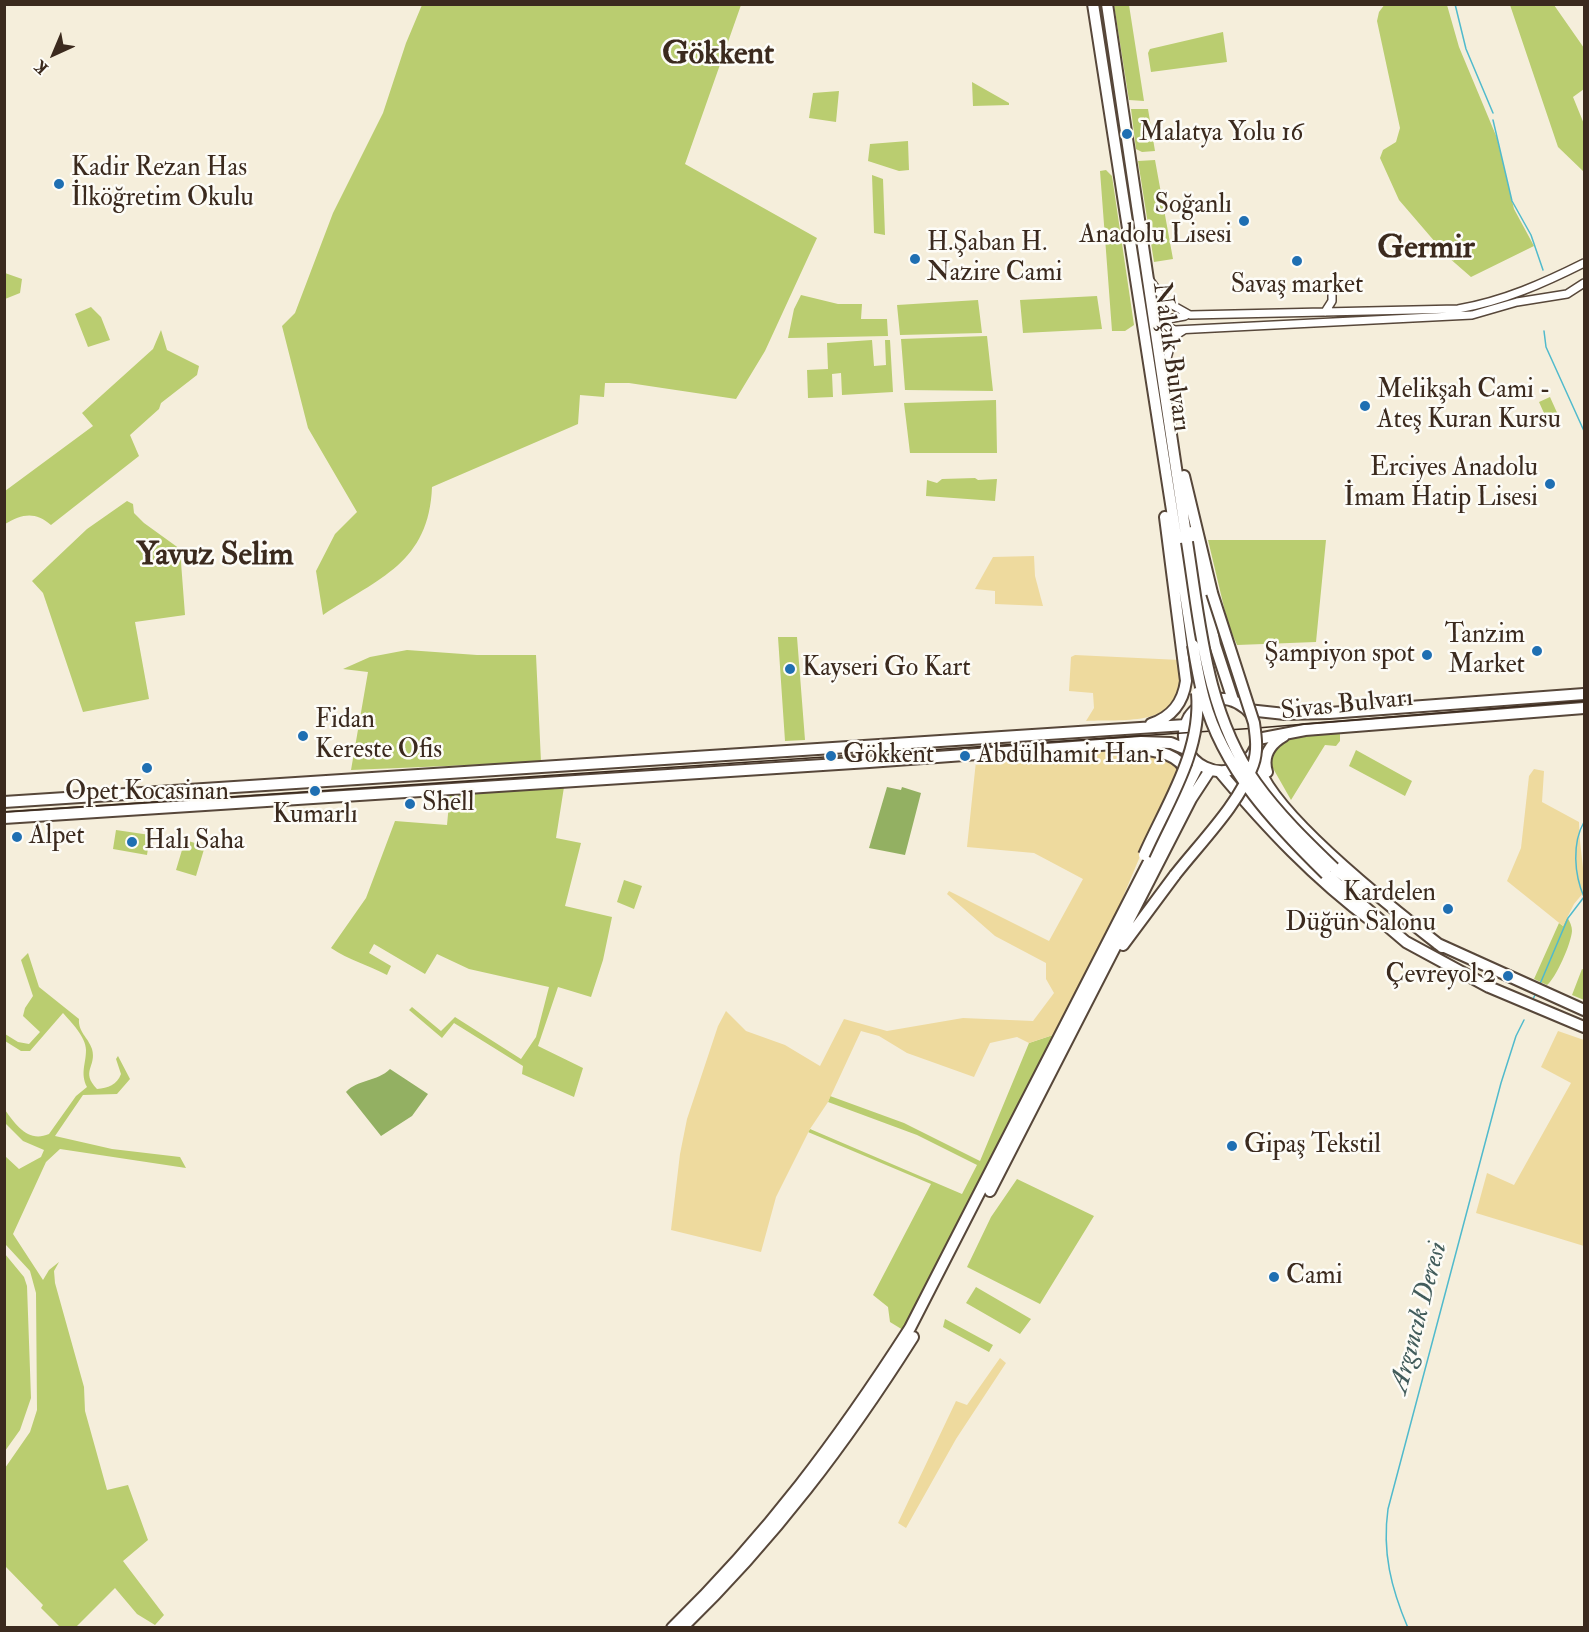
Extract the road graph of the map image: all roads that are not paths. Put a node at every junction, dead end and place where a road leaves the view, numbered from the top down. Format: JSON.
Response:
{"nodes":[{"id":1,"x":1093,"y":4,"type":"edge"},
{"id":2,"x":1107,"y":4,"type":"edge"},
{"id":3,"x":1584,"y":263,"type":"edge"},
{"id":4,"x":1149,"y":278,"type":"junction"},
{"id":5,"x":1584,"y":283,"type":"edge"},
{"id":6,"x":1332,"y":288,"type":"dead end"},
{"id":7,"x":1332,"y":301,"type":"junction"},
{"id":8,"x":1325,"y":312,"type":"junction"},
{"id":9,"x":1347,"y":312,"type":"junction"},
{"id":10,"x":1190,"y":315,"type":"junction"},
{"id":11,"x":1186,"y":328,"type":"junction"},
{"id":12,"x":1163,"y":369,"type":"junction"},
{"id":13,"x":1162,"y":457,"type":"junction"},
{"id":14,"x":1183,"y":470,"type":"junction"},
{"id":15,"x":1193,"y":645,"type":"junction"},
{"id":16,"x":1186,"y":678,"type":"junction"},
{"id":17,"x":1584,"y":694,"type":"edge"},
{"id":18,"x":1233,"y":700,"type":"junction"},
{"id":19,"x":1584,"y":708,"type":"edge"},
{"id":20,"x":1248,"y":710,"type":"junction"},
{"id":21,"x":1191,"y":714,"type":"junction"},
{"id":22,"x":1186,"y":726,"type":"junction"},
{"id":23,"x":1119,"y":730,"type":"junction"},
{"id":24,"x":1292,"y":732,"type":"junction"},
{"id":25,"x":1257,"y":743,"type":"junction"},
{"id":26,"x":1116,"y":745,"type":"junction"},
{"id":27,"x":1188,"y":750,"type":"junction"},
{"id":28,"x":1199,"y":765,"type":"junction"},
{"id":29,"x":1215,"y":771,"type":"junction"},
{"id":30,"x":1188,"y":786,"type":"junction"},
{"id":31,"x":1279,"y":800,"type":"junction"},
{"id":32,"x":4,"y":802,"type":"edge"},
{"id":33,"x":4,"y":818,"type":"edge"},
{"id":34,"x":1330,"y":871,"type":"junction"},
{"id":35,"x":1123,"y":913,"type":"junction"},
{"id":36,"x":1406,"y":942,"type":"junction"},
{"id":37,"x":1442,"y":946,"type":"junction"},
{"id":38,"x":1106,"y":967,"type":"junction"},
{"id":39,"x":1552,"y":996,"type":"junction"},
{"id":40,"x":1564,"y":1001,"type":"junction"},
{"id":41,"x":1584,"y":1010,"type":"edge"},
{"id":42,"x":1546,"y":1011,"type":"junction"},
{"id":43,"x":1558,"y":1016,"type":"junction"},
{"id":44,"x":1584,"y":1027,"type":"edge"},
{"id":45,"x":672,"y":1628,"type":"edge"},
{"id":46,"x":682,"y":1628,"type":"edge"}],
"edges":[{"from":1,"to":13,"type":"highway","name":"Nalçık Bulvarı"},
{"from":2,"to":4,"type":"highway","name":"Nalçık Bulvarı"},
{"from":3,"to":9,"type":"street"},
{"from":4,"to":10,"type":"street"},
{"from":4,"to":12,"type":"highway","name":"Nalçık Bulvarı"},
{"from":5,"to":11,"type":"street"},
{"from":6,"to":7,"type":"street"},
{"from":7,"to":8,"type":"street"},
{"from":7,"to":9,"type":"street"},
{"from":8,"to":9,"type":"street"},
{"from":8,"to":10,"type":"street"},
{"from":10,"to":11,"type":"street"},
{"from":11,"to":12,"type":"street"},
{"from":12,"to":14,"type":"highway"},
{"from":12,"to":34,"type":"highway","name":"Nalçık Bulvarı","bridge":true},
{"from":13,"to":15,"type":"highway","name":"Nalçık Bulvarı"},
{"from":13,"to":16,"type":"highway"},
{"from":14,"to":18,"type":"highway"},
{"from":14,"to":38,"type":"highway","bridge":true},
{"from":15,"to":34,"type":"highway","bridge":true},
{"from":15,"to":35,"type":"highway","bridge":true},
{"from":16,"to":21,"type":"highway"},
{"from":16,"to":23,"type":"highway"},
{"from":17,"to":20,"type":"highway","name":"Sivas Bulvarı"},
{"from":18,"to":20,"type":"highway"},
{"from":18,"to":21,"type":"highway"},
{"from":19,"to":24,"type":"highway","name":"Sivas Bulvarı"},
{"from":20,"to":25,"type":"highway"},
{"from":21,"to":22,"type":"highway"},
{"from":22,"to":23,"type":"highway"},
{"from":22,"to":27,"type":"highway"},
{"from":23,"to":32,"type":"highway"},
{"from":24,"to":25,"type":"highway","name":"Sivas Bulvarı"},
{"from":24,"to":31,"type":"highway"},
{"from":25,"to":29,"type":"highway"},
{"from":25,"to":31,"type":"highway"},
{"from":26,"to":27,"type":"highway"},
{"from":26,"to":30,"type":"highway"},
{"from":26,"to":33,"type":"highway"},
{"from":27,"to":28,"type":"highway"},
{"from":28,"to":29,"type":"highway"},
{"from":28,"to":30,"type":"highway"},
{"from":29,"to":36,"type":"highway"},
{"from":29,"to":38,"type":"highway"},
{"from":30,"to":35,"type":"highway"},
{"from":31,"to":37,"type":"highway"},
{"from":34,"to":36,"type":"highway"},
{"from":34,"to":37,"type":"highway"},
{"from":35,"to":45,"type":"highway"},
{"from":36,"to":42,"type":"highway"},
{"from":37,"to":39,"type":"highway"},
{"from":38,"to":46,"type":"highway"},
{"from":39,"to":40,"type":"highway"},
{"from":39,"to":42,"type":"highway"},
{"from":40,"to":41,"type":"highway"},
{"from":40,"to":43,"type":"highway"},
{"from":42,"to":43,"type":"highway"},
{"from":43,"to":44,"type":"highway"}]}
